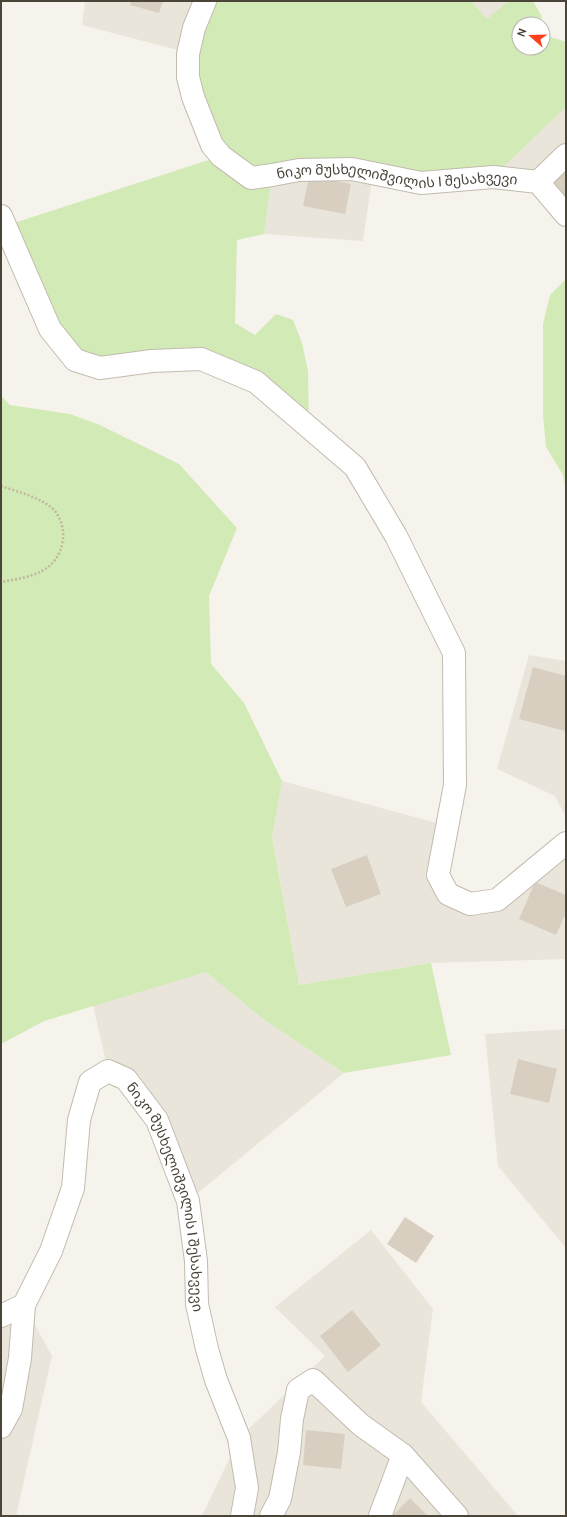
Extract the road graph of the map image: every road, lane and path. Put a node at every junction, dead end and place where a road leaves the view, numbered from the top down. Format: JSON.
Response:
{"nodes":[{"id":1,"x":205,"y":1,"type":"edge"},
{"id":2,"x":566,"y":155,"type":"edge"},
{"id":3,"x":538,"y":182,"type":"junction"},
{"id":4,"x":566,"y":215,"type":"edge"},
{"id":5,"x":1,"y":216,"type":"edge"},
{"id":6,"x":1,"y":486,"type":"edge"},
{"id":7,"x":1,"y":582,"type":"edge"},
{"id":8,"x":566,"y":843,"type":"edge"},
{"id":9,"x":24,"y":1304,"type":"junction"},
{"id":10,"x":1,"y":1316,"type":"edge"},
{"id":11,"x":20,"y":1358,"type":"junction"},
{"id":12,"x":1,"y":1369,"type":"edge"},
{"id":13,"x":1,"y":1427,"type":"edge"},
{"id":14,"x":403,"y":1455,"type":"junction"},
{"id":15,"x":242,"y":1516,"type":"edge"},
{"id":16,"x":271,"y":1516,"type":"edge"},
{"id":17,"x":380,"y":1516,"type":"edge"},
{"id":18,"x":457,"y":1516,"type":"edge"}],
"edges":[{"from":1,"to":3,"type":"street","name":"ნიკო მუსხელიშვილის I შესახვევი"},
{"from":2,"to":3,"type":"street"},
{"from":3,"to":4,"type":"street","name":"ნიკო მუსხელიშვილის I შესახვევი"},
{"from":5,"to":8,"type":"street"},
{"from":6,"to":7,"type":"path"},
{"from":9,"to":10,"type":"street"},
{"from":9,"to":11,"type":"street"},
{"from":9,"to":15,"type":"street","name":"ნიკო მუსხელიშვილის I შესახვევი"},
{"from":11,"to":12,"type":"street"},
{"from":11,"to":13,"type":"street"},
{"from":14,"to":16,"type":"street"},
{"from":14,"to":17,"type":"street"},
{"from":14,"to":18,"type":"street"}]}
